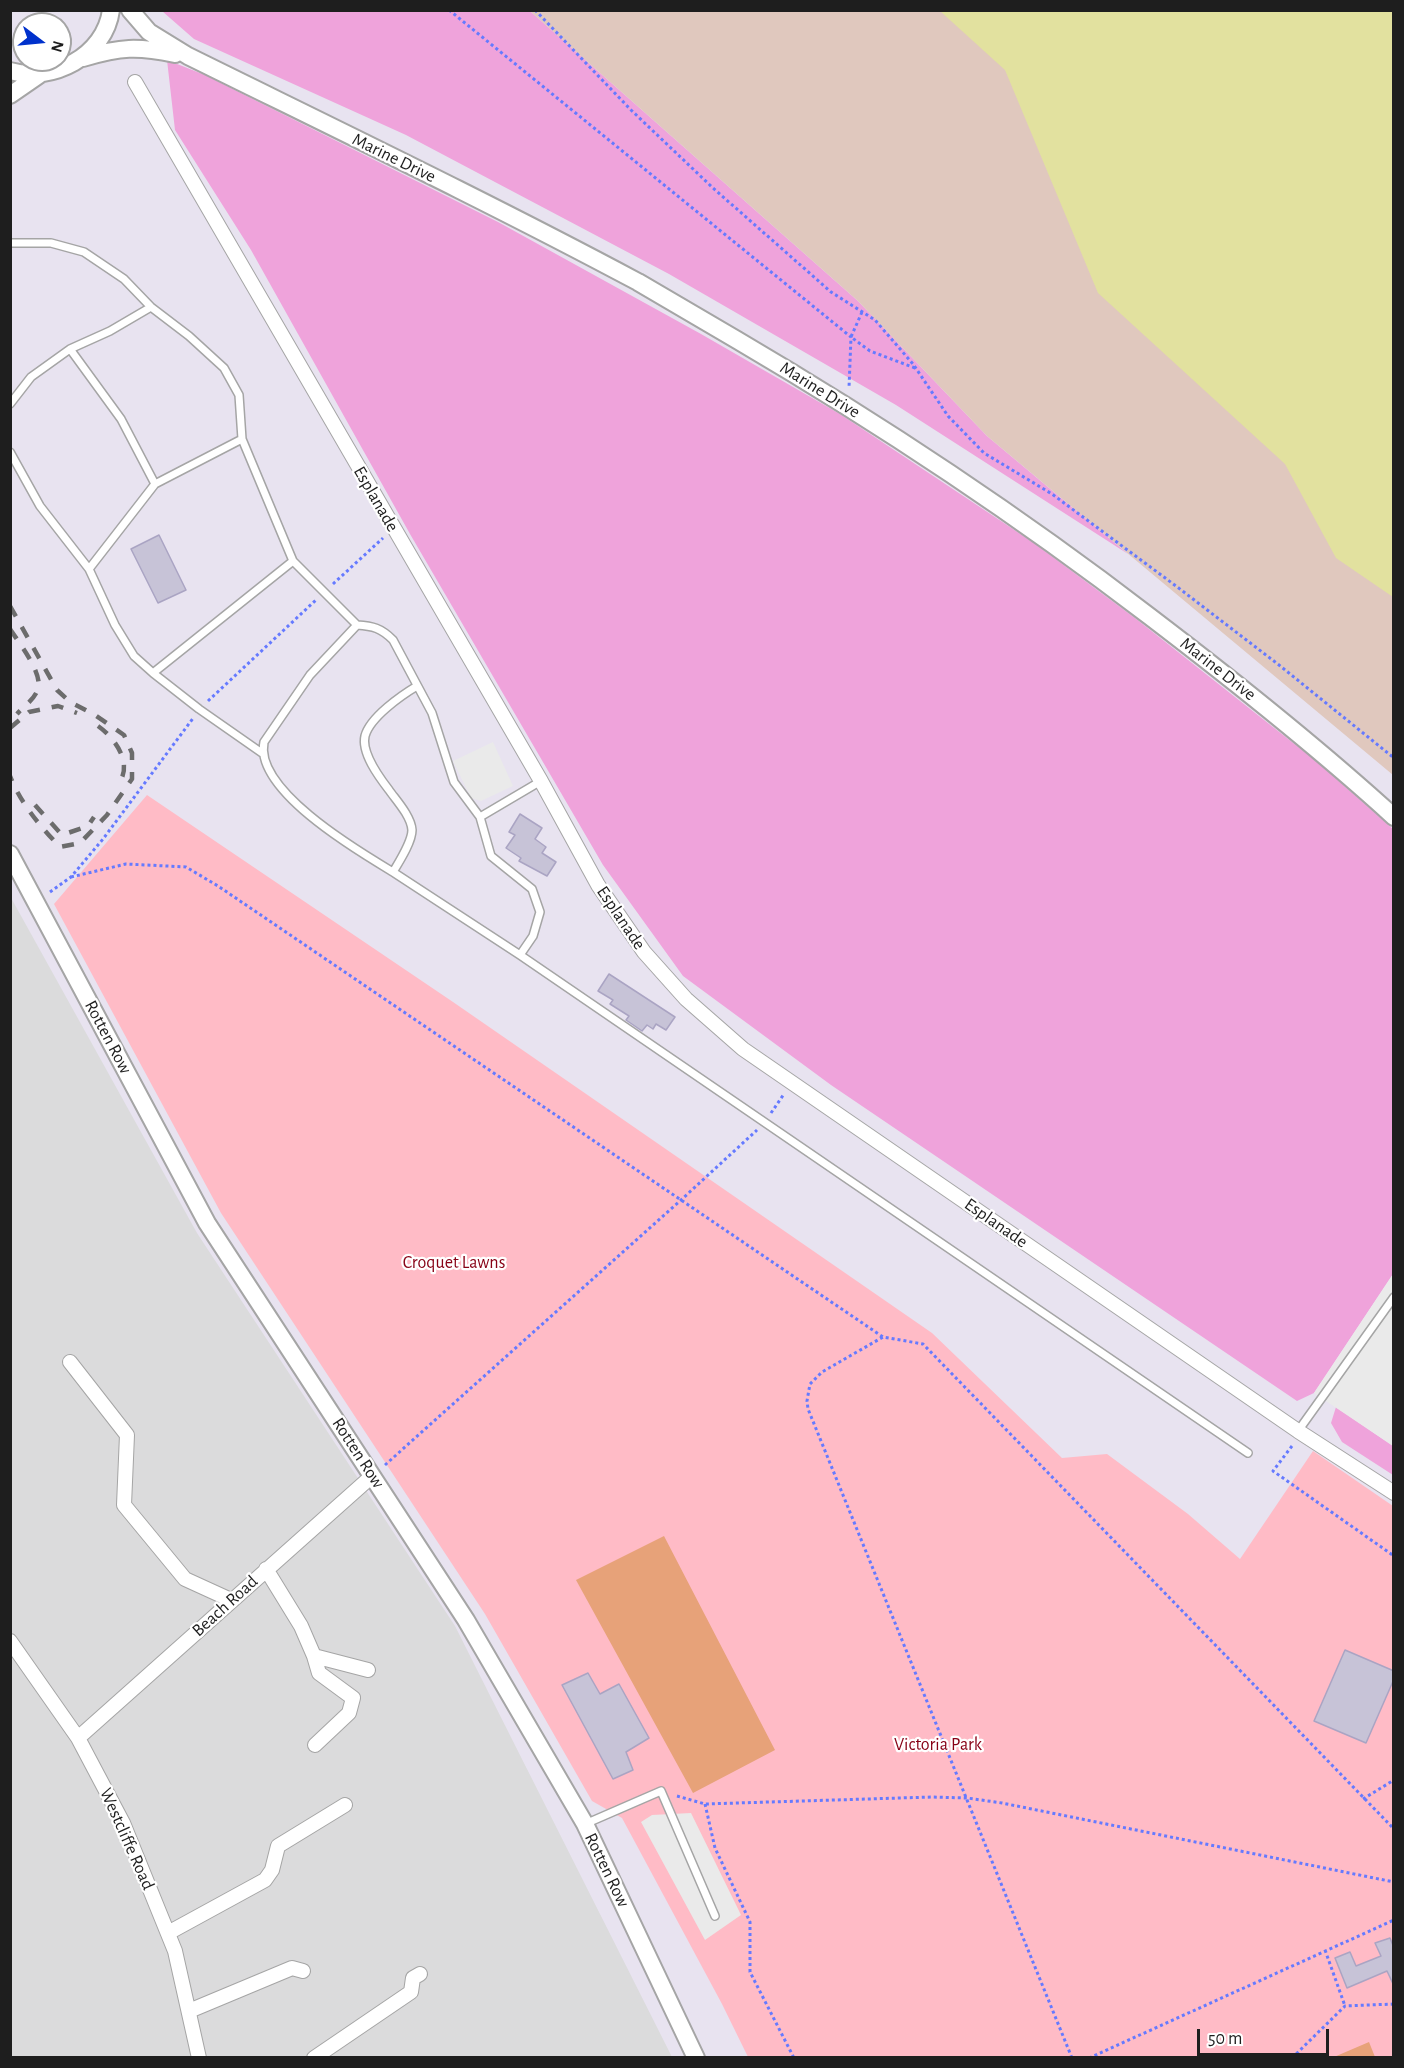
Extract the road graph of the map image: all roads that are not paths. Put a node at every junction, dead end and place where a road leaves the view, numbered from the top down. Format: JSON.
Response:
{"nodes":[{"id":1,"x":111,"y":10,"type":"edge"},
{"id":2,"x":130,"y":10,"type":"edge"},
{"id":3,"x":188,"y":56,"type":"junction"},
{"id":4,"x":80,"y":59,"type":"junction"},
{"id":5,"x":10,"y":71,"type":"edge"},
{"id":6,"x":39,"y":75,"type":"junction"},
{"id":7,"x":135,"y":82,"type":"dead end"},
{"id":8,"x":10,"y":95,"type":"edge"},
{"id":9,"x":10,"y":243,"type":"edge"},
{"id":10,"x":151,"y":307,"type":"junction"},
{"id":11,"x":70,"y":349,"type":"junction"},
{"id":12,"x":10,"y":404,"type":"edge"},
{"id":13,"x":243,"y":438,"type":"junction"},
{"id":14,"x":10,"y":452,"type":"edge"},
{"id":15,"x":155,"y":484,"type":"junction"},
{"id":16,"x":293,"y":561,"type":"junction"},
{"id":17,"x":89,"y":569,"type":"junction"},
{"id":18,"x":357,"y":625,"type":"junction"},
{"id":19,"x":153,"y":673,"type":"junction"},
{"id":20,"x":417,"y":686,"type":"junction"},
{"id":21,"x":262,"y":753,"type":"junction"},
{"id":22,"x":541,"y":781,"type":"junction"},
{"id":23,"x":1394,"y":817,"type":"edge"},
{"id":24,"x":480,"y":818,"type":"junction"},
{"id":25,"x":10,"y":854,"type":"edge"},
{"id":26,"x":393,"y":872,"type":"junction"},
{"id":27,"x":520,"y":956,"type":"junction"},
{"id":28,"x":1394,"y":1297,"type":"edge"},
{"id":29,"x":70,"y":1362,"type":"dead end"},
{"id":30,"x":1300,"y":1432,"type":"junction"},
{"id":31,"x":1248,"y":1453,"type":"dead end"},
{"id":32,"x":372,"y":1476,"type":"junction"},
{"id":33,"x":1394,"y":1493,"type":"edge"},
{"id":34,"x":266,"y":1569,"type":"junction"},
{"id":35,"x":231,"y":1600,"type":"junction"},
{"id":36,"x":10,"y":1641,"type":"edge"},
{"id":37,"x":314,"y":1656,"type":"junction"},
{"id":38,"x":368,"y":1670,"type":"dead end"},
{"id":39,"x":78,"y":1738,"type":"junction"},
{"id":40,"x":315,"y":1745,"type":"dead end"},
{"id":41,"x":345,"y":1805,"type":"dead end"},
{"id":42,"x":585,"y":1824,"type":"junction"},
{"id":43,"x":715,"y":1916,"type":"dead end"},
{"id":44,"x":168,"y":1933,"type":"junction"},
{"id":45,"x":303,"y":1971,"type":"dead end"},
{"id":46,"x":420,"y":1974,"type":"dead end"},
{"id":47,"x":189,"y":2011,"type":"junction"},
{"id":48,"x":200,"y":2058,"type":"edge"},
{"id":49,"x":314,"y":2058,"type":"edge"},
{"id":50,"x":696,"y":2058,"type":"edge"}],
"edges":[{"from":1,"to":4,"type":"street"},
{"from":2,"to":3,"type":"street","name":"Marine Drive"},
{"from":3,"to":4,"type":"street","name":"Marine Drive"},
{"from":3,"to":23,"type":"street","name":"Marine Drive"},
{"from":4,"to":6,"type":"street"},
{"from":5,"to":6,"type":"street"},
{"from":6,"to":8,"type":"street"},
{"from":7,"to":22,"type":"street","name":"Esplanade"},
{"from":9,"to":10,"type":"lane"},
{"from":10,"to":11,"type":"lane"},
{"from":10,"to":13,"type":"lane"},
{"from":11,"to":12,"type":"lane"},
{"from":11,"to":15,"type":"lane"},
{"from":13,"to":15,"type":"lane"},
{"from":13,"to":16,"type":"lane"},
{"from":14,"to":17,"type":"lane"},
{"from":15,"to":17,"type":"lane"},
{"from":16,"to":18,"type":"lane"},
{"from":16,"to":19,"type":"lane"},
{"from":17,"to":19,"type":"lane"},
{"from":18,"to":20,"type":"lane"},
{"from":18,"to":21,"type":"lane"},
{"from":19,"to":21,"type":"lane"},
{"from":20,"to":24,"type":"lane"},
{"from":20,"to":26,"type":"lane"},
{"from":21,"to":26,"type":"lane"},
{"from":22,"to":24,"type":"lane"},
{"from":22,"to":30,"type":"street","name":"Esplanade"},
{"from":24,"to":27,"type":"lane"},
{"from":25,"to":32,"type":"street","name":"Rotten Row"},
{"from":26,"to":27,"type":"lane"},
{"from":27,"to":31,"type":"lane"},
{"from":28,"to":30,"type":"lane"},
{"from":29,"to":35,"type":"street"},
{"from":30,"to":33,"type":"street","name":"Esplanade"},
{"from":32,"to":34,"type":"street","name":"Beach Road"},
{"from":32,"to":42,"type":"street","name":"Rotten Row"},
{"from":34,"to":35,"type":"street","name":"Beach Road"},
{"from":34,"to":37,"type":"street"},
{"from":35,"to":39,"type":"street","name":"Beach Road"},
{"from":36,"to":39,"type":"street","name":"Westcliffe Road"},
{"from":37,"to":38,"type":"street"},
{"from":37,"to":40,"type":"street"},
{"from":39,"to":44,"type":"street","name":"Westcliffe Road"},
{"from":41,"to":44,"type":"street"},
{"from":42,"to":43,"type":"lane"},
{"from":42,"to":50,"type":"street","name":"Rotten Row"},
{"from":44,"to":47,"type":"street","name":"Westcliffe Road"},
{"from":45,"to":47,"type":"street"},
{"from":46,"to":49,"type":"street"},
{"from":47,"to":48,"type":"street","name":"Westcliffe Road"}]}
